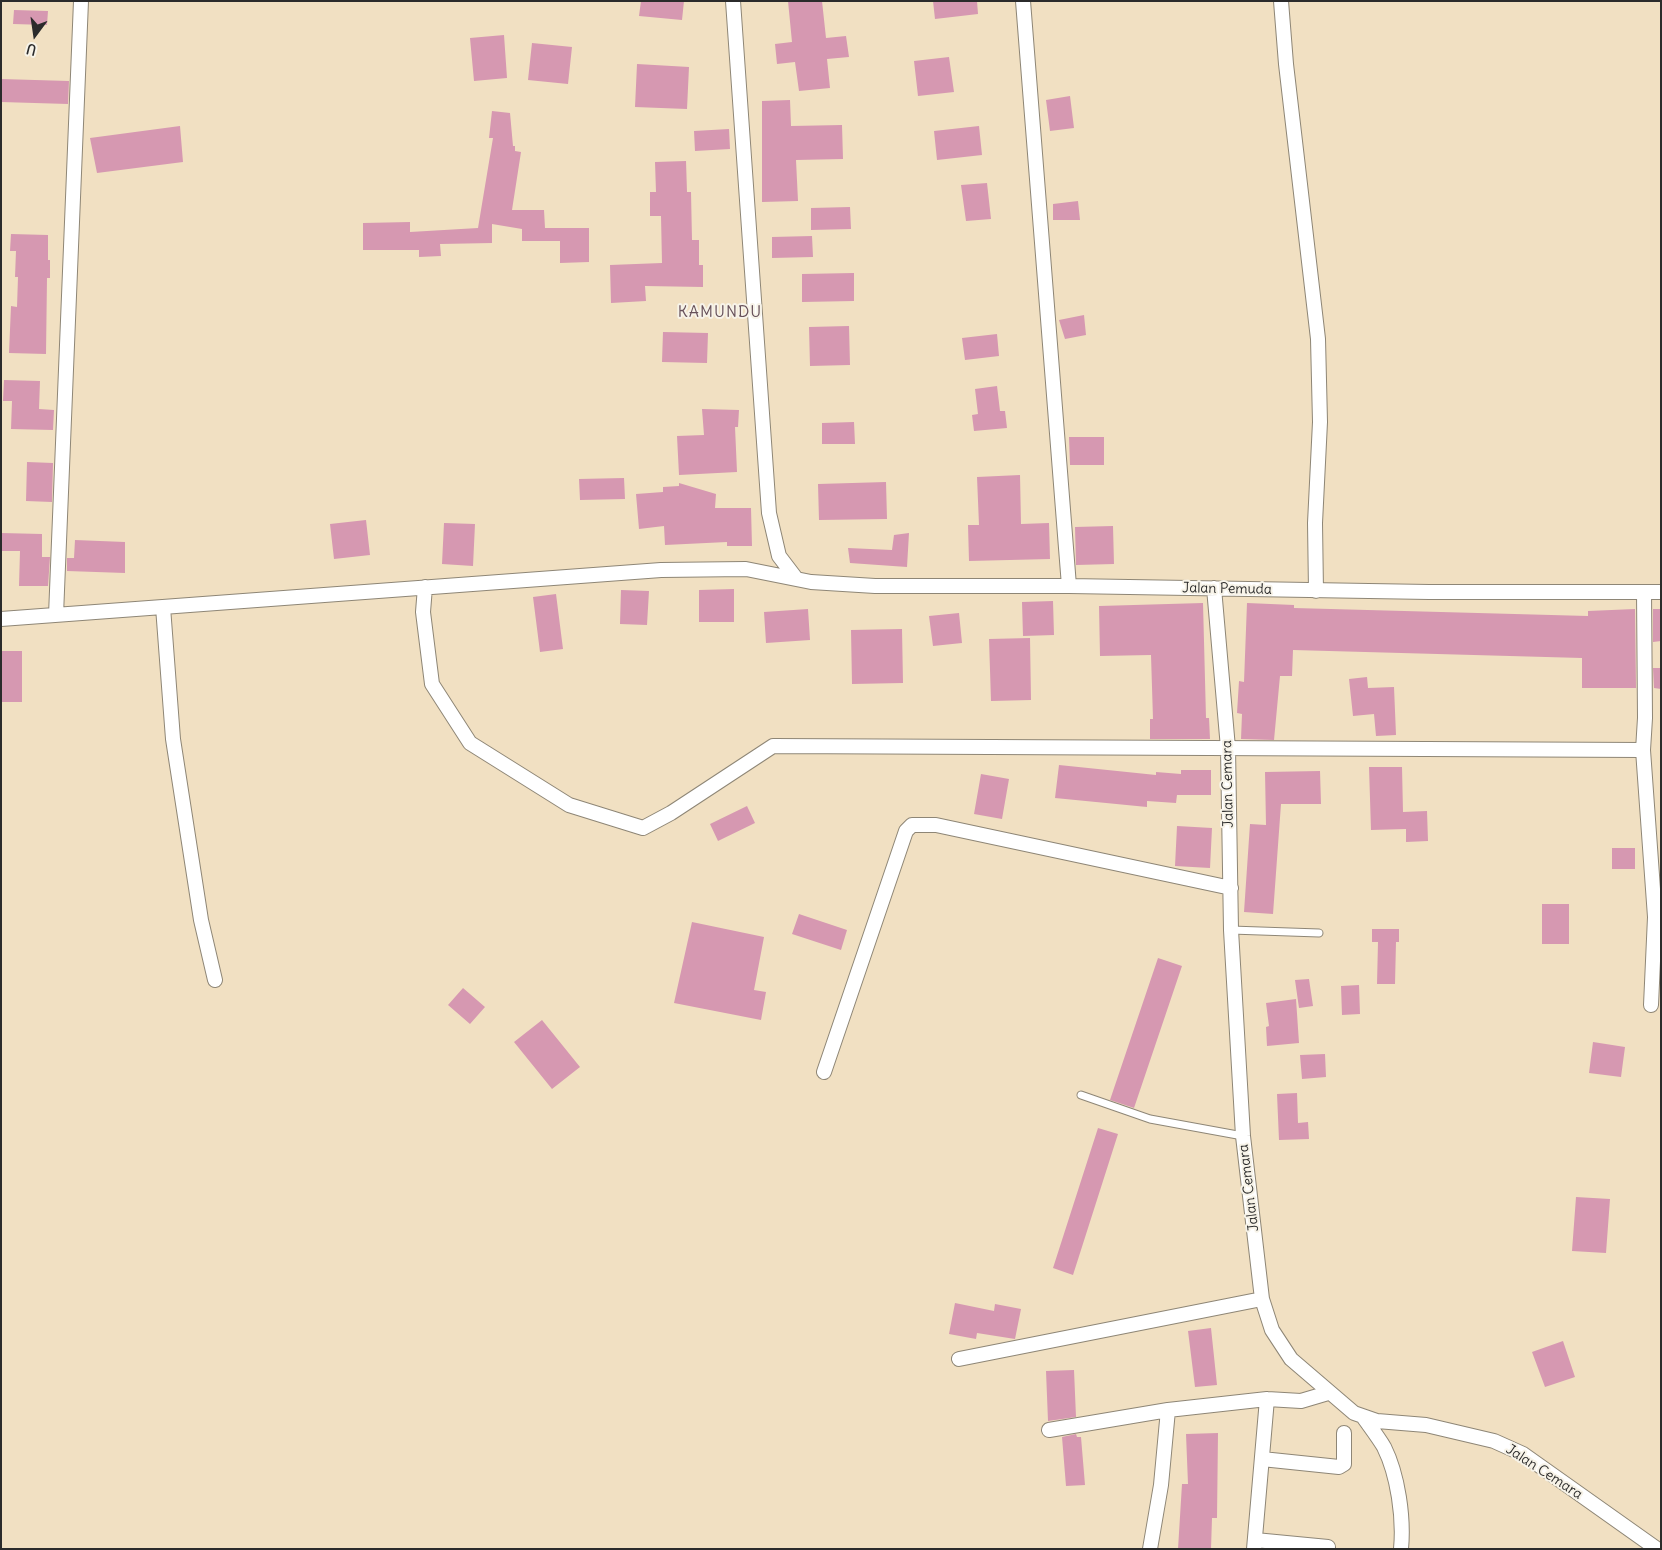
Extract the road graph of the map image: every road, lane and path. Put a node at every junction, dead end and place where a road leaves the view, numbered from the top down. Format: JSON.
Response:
{"nodes":[{"id":1,"x":81,"y":1,"type":"edge"},
{"id":2,"x":733,"y":1,"type":"edge"},
{"id":3,"x":1023,"y":1,"type":"edge"},
{"id":4,"x":1281,"y":1,"type":"edge"},
{"id":5,"x":795,"y":577,"type":"junction"},
{"id":6,"x":1069,"y":586,"type":"junction"},
{"id":7,"x":425,"y":587,"type":"junction"},
{"id":8,"x":1214,"y":588,"type":"junction"},
{"id":9,"x":1316,"y":591,"type":"junction"},
{"id":10,"x":1644,"y":592,"type":"junction"},
{"id":11,"x":1661,"y":592,"type":"edge"},
{"id":12,"x":163,"y":607,"type":"junction"},
{"id":13,"x":56,"y":615,"type":"junction"},
{"id":14,"x":1,"y":619,"type":"edge"},
{"id":15,"x":1228,"y":748,"type":"junction"},
{"id":16,"x":1642,"y":750,"type":"junction"},
{"id":17,"x":1231,"y":888,"type":"junction"},
{"id":18,"x":1231,"y":930,"type":"junction"},
{"id":19,"x":1319,"y":933,"type":"dead end"},
{"id":20,"x":214,"y":980,"type":"dead end"},
{"id":21,"x":1651,"y":1005,"type":"dead end"},
{"id":22,"x":824,"y":1072,"type":"dead end"},
{"id":23,"x":1081,"y":1095,"type":"dead end"},
{"id":24,"x":1243,"y":1136,"type":"junction"},
{"id":25,"x":1262,"y":1299,"type":"junction"},
{"id":26,"x":958,"y":1358,"type":"dead end"},
{"id":27,"x":1328,"y":1393,"type":"junction"},
{"id":28,"x":1267,"y":1399,"type":"junction"},
{"id":29,"x":1168,"y":1410,"type":"junction"},
{"id":30,"x":1364,"y":1418,"type":"junction"},
{"id":31,"x":1048,"y":1430,"type":"dead end"},
{"id":32,"x":1344,"y":1433,"type":"dead end"},
{"id":33,"x":1262,"y":1459,"type":"junction"},
{"id":34,"x":1254,"y":1544,"type":"edge"},
{"id":35,"x":1328,"y":1547,"type":"dead end"},
{"id":36,"x":1150,"y":1549,"type":"edge"},
{"id":37,"x":1401,"y":1549,"type":"edge"},
{"id":38,"x":1656,"y":1549,"type":"edge"}],
"edges":[{"from":1,"to":13,"type":"street"},
{"from":2,"to":5,"type":"street"},
{"from":3,"to":6,"type":"street"},
{"from":4,"to":9,"type":"street"},
{"from":5,"to":6,"type":"street","name":"Jalan Pemuda"},
{"from":5,"to":7,"type":"street","name":"Jalan Pemuda"},
{"from":6,"to":8,"type":"street","name":"Jalan Pemuda"},
{"from":7,"to":12,"type":"street","name":"Jalan Pemuda"},
{"from":7,"to":15,"type":"street"},
{"from":8,"to":9,"type":"street","name":"Jalan Pemuda"},
{"from":8,"to":15,"type":"street","name":"Jalan Cemara"},
{"from":9,"to":10,"type":"street","name":"Jalan Pemuda"},
{"from":10,"to":11,"type":"street","name":"Jalan Pemuda"},
{"from":10,"to":16,"type":"street"},
{"from":12,"to":13,"type":"street","name":"Jalan Pemuda"},
{"from":12,"to":20,"type":"street"},
{"from":13,"to":14,"type":"street","name":"Jalan Pemuda"},
{"from":15,"to":16,"type":"street"},
{"from":15,"to":17,"type":"street","name":"Jalan Cemara"},
{"from":16,"to":21,"type":"street"},
{"from":17,"to":18,"type":"street","name":"Jalan Cemara"},
{"from":17,"to":22,"type":"street"},
{"from":18,"to":19,"type":"lane"},
{"from":18,"to":24,"type":"street","name":"Jalan Cemara"},
{"from":23,"to":24,"type":"lane"},
{"from":24,"to":25,"type":"street","name":"Jalan Cemara"},
{"from":25,"to":26,"type":"street"},
{"from":25,"to":27,"type":"street","name":"Jalan Cemara"},
{"from":27,"to":28,"type":"street"},
{"from":27,"to":30,"type":"street","name":"Jalan Cemara"},
{"from":28,"to":29,"type":"street"},
{"from":28,"to":33,"type":"street"},
{"from":29,"to":31,"type":"street"},
{"from":29,"to":36,"type":"street"},
{"from":30,"to":37,"type":"street"},
{"from":30,"to":38,"type":"street","name":"Jalan Cemara"},
{"from":32,"to":33,"type":"street"},
{"from":33,"to":34,"type":"street"},
{"from":34,"to":35,"type":"street"}]}
